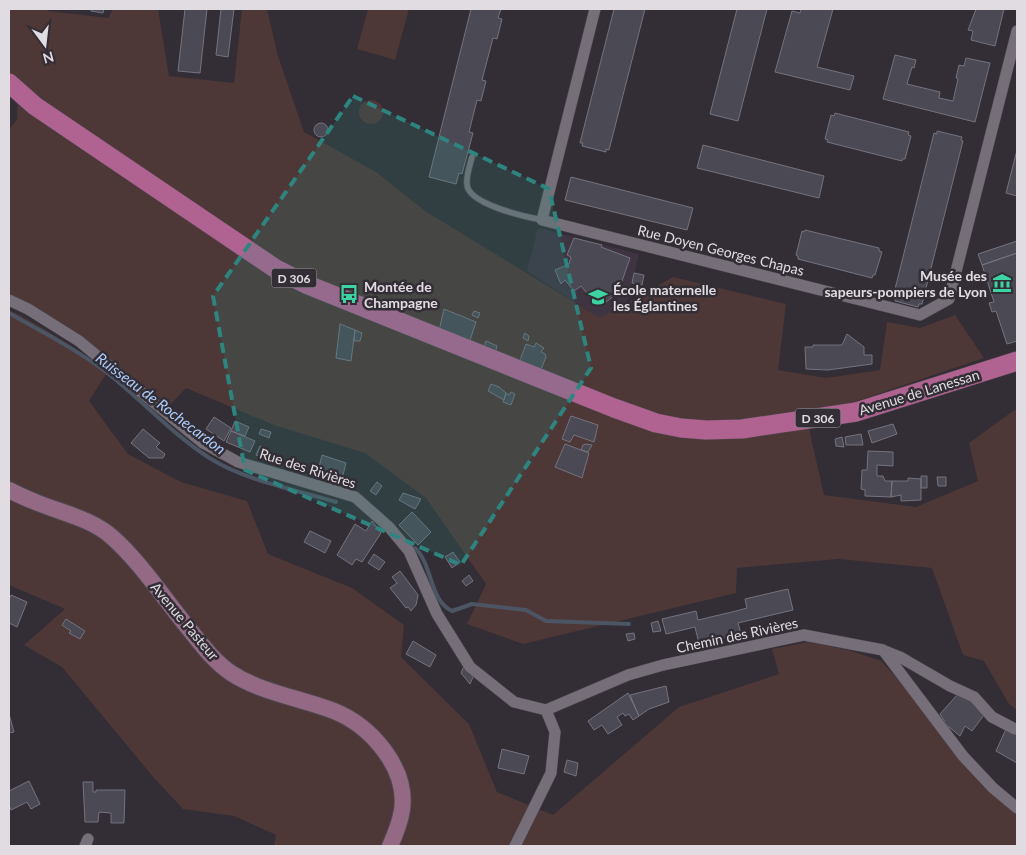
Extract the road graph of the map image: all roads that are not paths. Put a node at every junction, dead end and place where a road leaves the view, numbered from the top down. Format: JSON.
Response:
{"nodes":[{"id":1,"x":595,"y":9,"type":"edge"},
{"id":2,"x":1017,"y":31,"type":"edge"},
{"id":3,"x":9,"y":83,"type":"edge"},
{"id":4,"x":472,"y":157,"type":"dead end"},
{"id":5,"x":542,"y":220,"type":"junction"},
{"id":6,"x":9,"y":300,"type":"edge"},
{"id":7,"x":1017,"y":361,"type":"edge"},
{"id":8,"x":9,"y":490,"type":"edge"},
{"id":9,"x":883,"y":650,"type":"junction"},
{"id":10,"x":546,"y":710,"type":"junction"},
{"id":11,"x":1015,"y":729,"type":"dead end"},
{"id":12,"x":1017,"y":808,"type":"edge"},
{"id":13,"x":390,"y":846,"type":"edge"},
{"id":14,"x":515,"y":846,"type":"edge"}],
"edges":[{"from":1,"to":5,"type":"street"},
{"from":2,"to":5,"type":"street","name":"Rue Doyen Georges Chapas"},
{"from":3,"to":7,"type":"main road","name":"Avenue de Lanessan","number":"D 306"},
{"from":4,"to":5,"type":"lane"},
{"from":6,"to":10,"type":"street","name":"Rue des Rivières"},
{"from":8,"to":13,"type":"main road","name":"Avenue Pasteur"},
{"from":9,"to":10,"type":"street","name":"Chemin des Rivières"},
{"from":9,"to":11,"type":"street","name":"Chemin des Rivières"},
{"from":9,"to":12,"type":"street"},
{"from":10,"to":14,"type":"street"}]}
